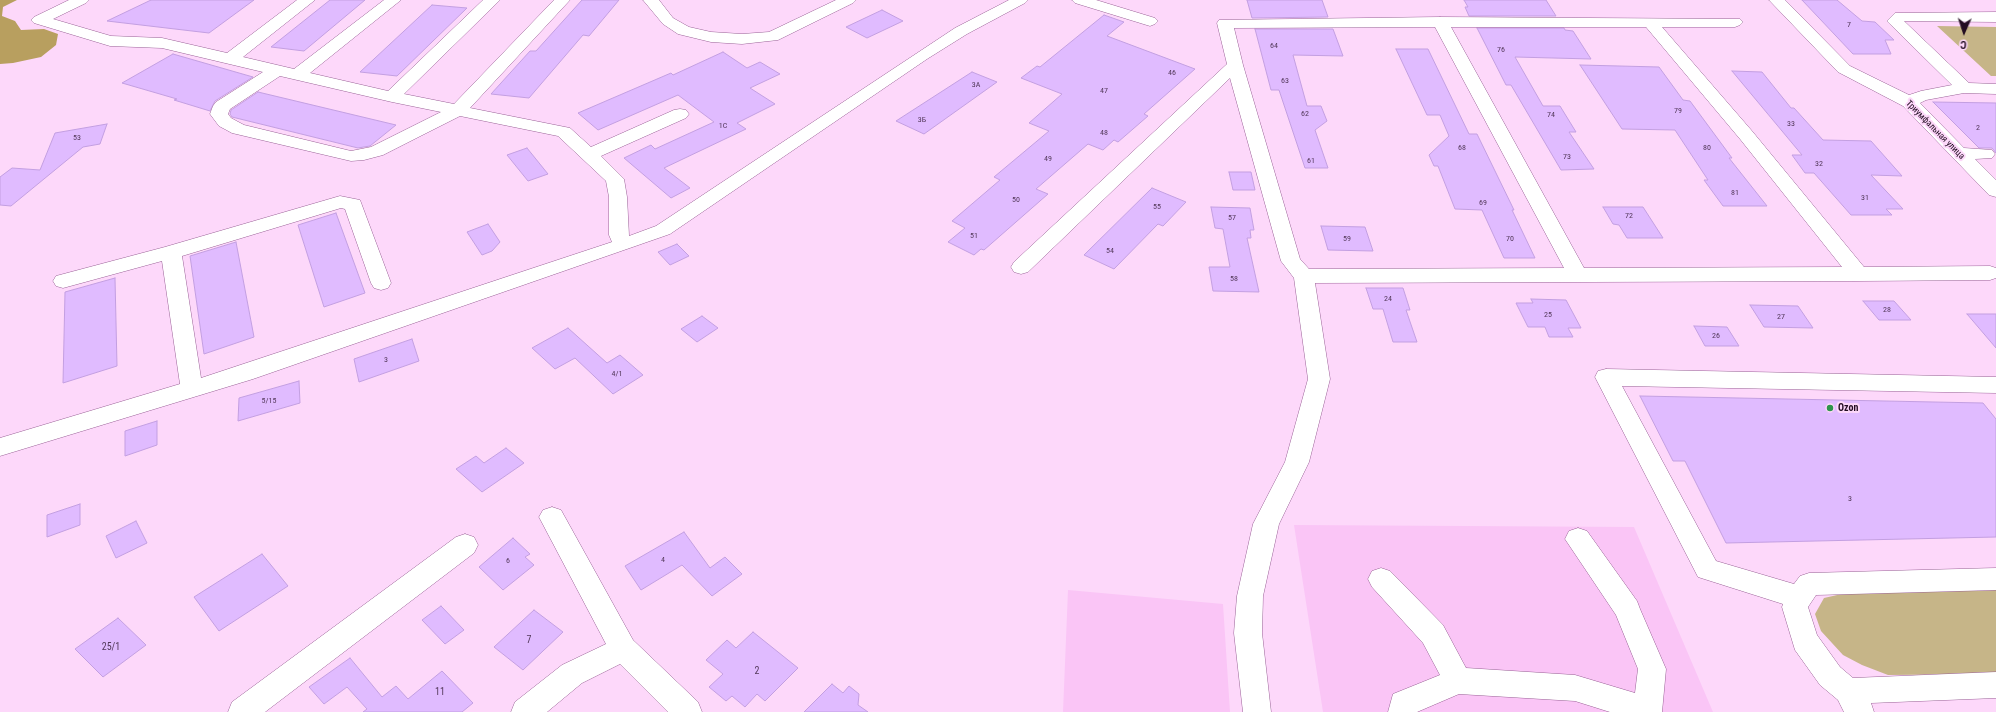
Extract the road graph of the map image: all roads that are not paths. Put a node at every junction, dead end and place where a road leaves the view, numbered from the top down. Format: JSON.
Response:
{"nodes":[{"id":1,"x":81,"y":0,"type":"edge"},
{"id":2,"x":307,"y":0,"type":"edge"},
{"id":3,"x":393,"y":0,"type":"edge"},
{"id":4,"x":492,"y":0,"type":"edge"},
{"id":5,"x":562,"y":0,"type":"edge"},
{"id":6,"x":651,"y":0,"type":"edge"},
{"id":7,"x":848,"y":0,"type":"edge"},
{"id":8,"x":1020,"y":0,"type":"edge"},
{"id":9,"x":1080,"y":0,"type":"edge"},
{"id":10,"x":1777,"y":0,"type":"edge"},
{"id":11,"x":1996,"y":17,"type":"edge"},
{"id":12,"x":1150,"y":21,"type":"dead end"},
{"id":13,"x":1440,"y":22,"type":"junction"},
{"id":14,"x":1650,"y":22,"type":"junction"},
{"id":15,"x":1735,"y":22,"type":"dead end"},
{"id":16,"x":230,"y":59,"type":"junction"},
{"id":17,"x":1235,"y":65,"type":"junction"},
{"id":18,"x":277,"y":70,"type":"junction"},
{"id":19,"x":297,"y":75,"type":"junction"},
{"id":20,"x":1964,"y":88,"type":"junction"},
{"id":21,"x":1996,"y":89,"type":"edge"},
{"id":22,"x":392,"y":97,"type":"junction"},
{"id":23,"x":1909,"y":102,"type":"junction"},
{"id":24,"x":457,"y":111,"type":"junction"},
{"id":25,"x":680,"y":114,"type":"dead end"},
{"id":26,"x":1958,"y":153,"type":"junction"},
{"id":27,"x":1986,"y":154,"type":"dead end"},
{"id":28,"x":589,"y":155,"type":"junction"},
{"id":29,"x":1996,"y":191,"type":"edge"},
{"id":30,"x":623,"y":245,"type":"junction"},
{"id":31,"x":171,"y":252,"type":"junction"},
{"id":32,"x":1021,"y":267,"type":"dead end"},
{"id":33,"x":1990,"y":273,"type":"dead end"},
{"id":34,"x":1859,"y":274,"type":"junction"},
{"id":35,"x":1578,"y":275,"type":"junction"},
{"id":36,"x":1304,"y":276,"type":"junction"},
{"id":37,"x":63,"y":281,"type":"dead end"},
{"id":38,"x":380,"y":283,"type":"dead end"},
{"id":39,"x":1996,"y":385,"type":"edge"},
{"id":40,"x":192,"y":389,"type":"junction"},
{"id":41,"x":0,"y":447,"type":"edge"},
{"id":42,"x":552,"y":517,"type":"dead end"},
{"id":43,"x":1578,"y":539,"type":"dead end"},
{"id":44,"x":466,"y":545,"type":"dead end"},
{"id":45,"x":1381,"y":579,"type":"dead end"},
{"id":46,"x":1996,"y":579,"type":"edge"},
{"id":47,"x":1799,"y":596,"type":"junction"},
{"id":48,"x":623,"y":649,"type":"junction"},
{"id":49,"x":1458,"y":681,"type":"junction"},
{"id":50,"x":1996,"y":685,"type":"edge"},
{"id":51,"x":1854,"y":701,"type":"edge"},
{"id":52,"x":1648,"y":711,"type":"edge"},
{"id":53,"x":242,"y":712,"type":"edge"},
{"id":54,"x":525,"y":712,"type":"edge"},
{"id":55,"x":688,"y":712,"type":"edge"},
{"id":56,"x":1257,"y":712,"type":"edge"},
{"id":57,"x":1402,"y":712,"type":"edge"}],
"edges":[{"from":1,"to":16,"type":"street"},
{"from":2,"to":16,"type":"street"},
{"from":3,"to":19,"type":"street"},
{"from":4,"to":22,"type":"street"},
{"from":5,"to":24,"type":"street"},
{"from":6,"to":7,"type":"street"},
{"from":8,"to":30,"type":"street"},
{"from":9,"to":12,"type":"street"},
{"from":10,"to":23,"type":"street","name":"Триумфальная улица"},
{"from":11,"to":20,"type":"street"},
{"from":13,"to":14,"type":"street"},
{"from":13,"to":17,"type":"street"},
{"from":13,"to":35,"type":"street"},
{"from":14,"to":15,"type":"street"},
{"from":14,"to":34,"type":"street"},
{"from":16,"to":18,"type":"street"},
{"from":17,"to":32,"type":"street"},
{"from":17,"to":36,"type":"street"},
{"from":18,"to":19,"type":"street"},
{"from":18,"to":24,"type":"street"},
{"from":19,"to":22,"type":"street"},
{"from":20,"to":21,"type":"street"},
{"from":20,"to":23,"type":"street"},
{"from":22,"to":24,"type":"street"},
{"from":23,"to":26,"type":"street","name":"Триумфальная улица"},
{"from":24,"to":28,"type":"street"},
{"from":25,"to":28,"type":"street"},
{"from":26,"to":27,"type":"street"},
{"from":26,"to":29,"type":"street","name":"Триумфальная улица"},
{"from":28,"to":30,"type":"street"},
{"from":30,"to":40,"type":"street"},
{"from":31,"to":37,"type":"street"},
{"from":31,"to":38,"type":"street"},
{"from":31,"to":40,"type":"street"},
{"from":33,"to":34,"type":"street"},
{"from":34,"to":35,"type":"street"},
{"from":35,"to":36,"type":"street"},
{"from":36,"to":56,"type":"street"},
{"from":39,"to":47,"type":"street"},
{"from":40,"to":41,"type":"street"},
{"from":42,"to":48,"type":"street"},
{"from":43,"to":52,"type":"street"},
{"from":44,"to":53,"type":"street"},
{"from":45,"to":49,"type":"street"},
{"from":46,"to":47,"type":"street"},
{"from":47,"to":51,"type":"street"},
{"from":48,"to":54,"type":"street"},
{"from":48,"to":55,"type":"street"},
{"from":49,"to":52,"type":"street"},
{"from":49,"to":57,"type":"street"},
{"from":50,"to":51,"type":"street"}]}
